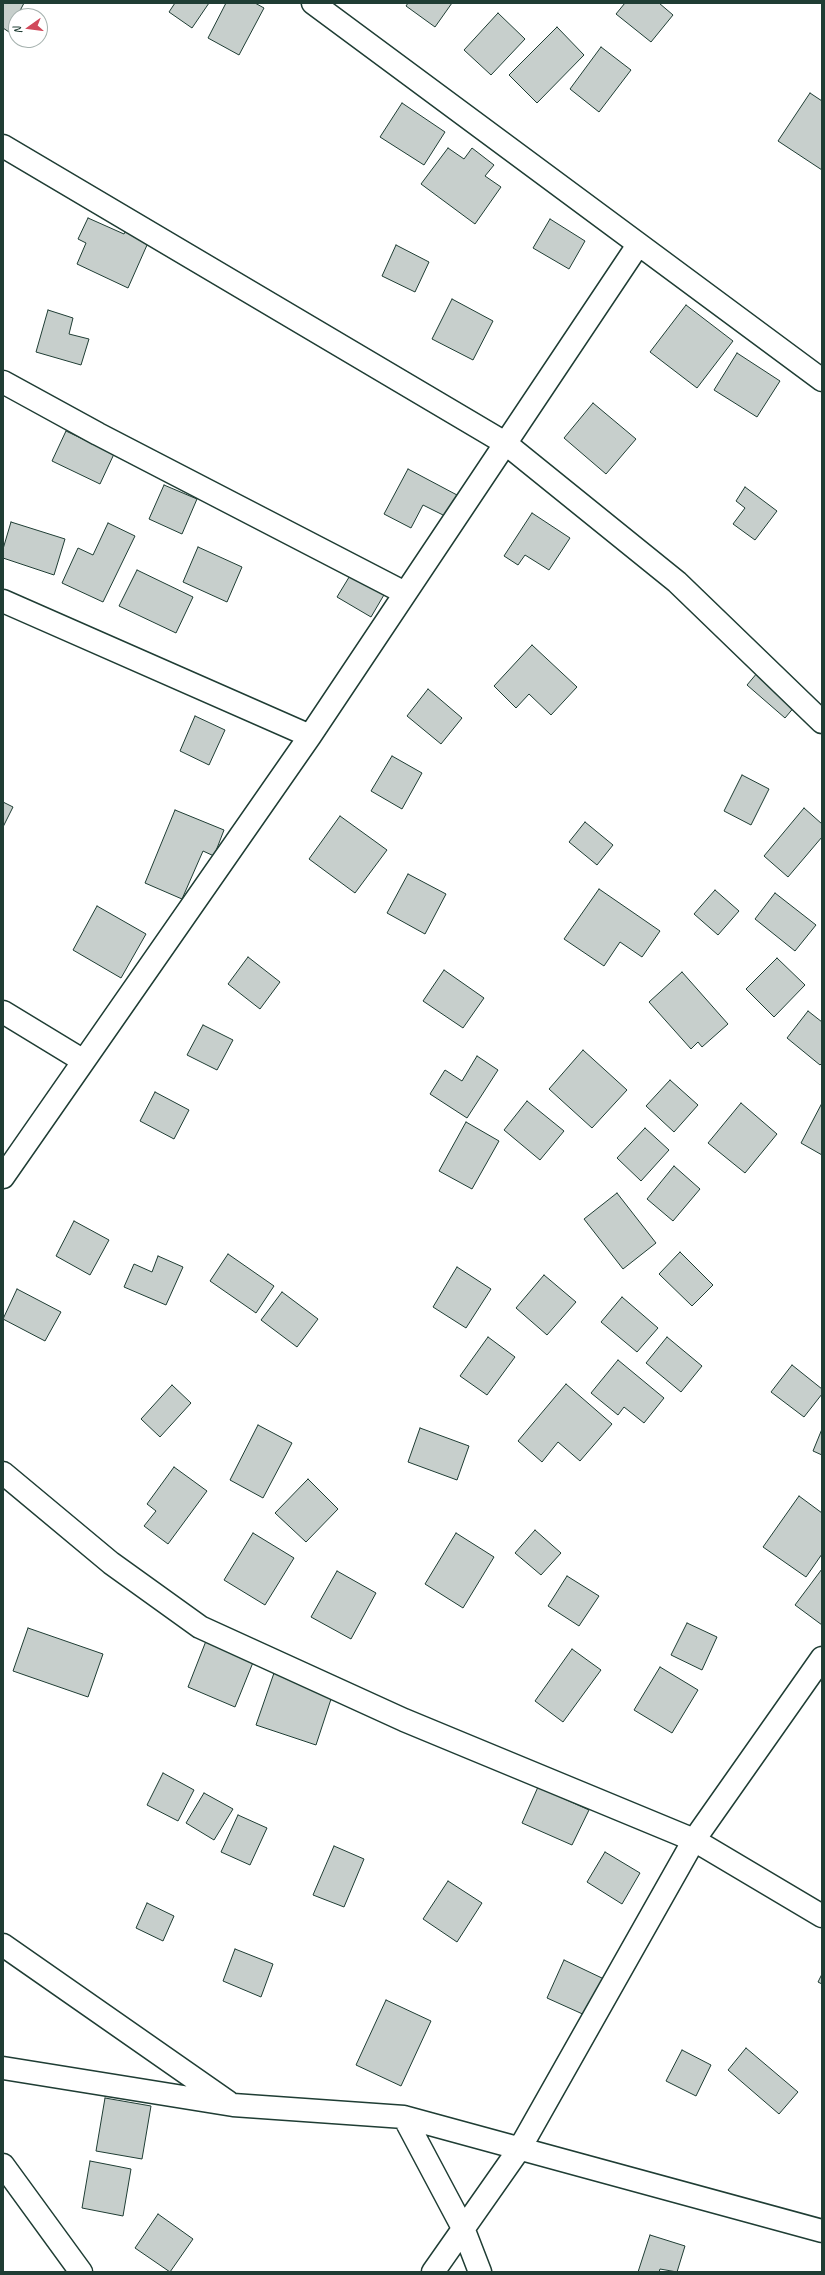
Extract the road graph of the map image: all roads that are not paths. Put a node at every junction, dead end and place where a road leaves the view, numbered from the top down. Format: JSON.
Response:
{"nodes":[{"id":1,"x":313,"y":3,"type":"edge"},
{"id":2,"x":3,"y":146,"type":"edge"},
{"id":3,"x":638,"y":245,"type":"junction"},
{"id":4,"x":822,"y":380,"type":"edge"},
{"id":5,"x":3,"y":382,"type":"edge"},
{"id":6,"x":506,"y":443,"type":"junction"},
{"id":7,"x":405,"y":593,"type":"junction"},
{"id":8,"x":3,"y":601,"type":"edge"},
{"id":9,"x":822,"y":722,"type":"edge"},
{"id":10,"x":310,"y":736,"type":"junction"},
{"id":11,"x":3,"y":1012,"type":"edge"},
{"id":12,"x":82,"y":1060,"type":"junction"},
{"id":13,"x":3,"y":1177,"type":"edge"},
{"id":14,"x":3,"y":1473,"type":"edge"},
{"id":15,"x":822,"y":1658,"type":"edge"},
{"id":16,"x":694,"y":1840,"type":"junction"},
{"id":17,"x":822,"y":1916,"type":"edge"},
{"id":18,"x":3,"y":1944,"type":"edge"},
{"id":19,"x":3,"y":2068,"type":"edge"},
{"id":20,"x":233,"y":2105,"type":"junction"},
{"id":21,"x":404,"y":2118,"type":"junction"},
{"id":22,"x":520,"y":2148,"type":"junction"},
{"id":23,"x":3,"y":2165,"type":"edge"},
{"id":24,"x":463,"y":2228,"type":"junction"},
{"id":25,"x":822,"y":2231,"type":"edge"},
{"id":26,"x":81,"y":2272,"type":"edge"},
{"id":27,"x":433,"y":2272,"type":"edge"},
{"id":28,"x":480,"y":2272,"type":"edge"}],
"edges":[{"from":1,"to":3,"type":"street"},
{"from":2,"to":6,"type":"street"},
{"from":3,"to":4,"type":"street"},
{"from":3,"to":6,"type":"street"},
{"from":5,"to":7,"type":"street"},
{"from":6,"to":7,"type":"street"},
{"from":6,"to":9,"type":"street"},
{"from":7,"to":10,"type":"street"},
{"from":8,"to":10,"type":"street"},
{"from":10,"to":12,"type":"street"},
{"from":11,"to":12,"type":"street"},
{"from":12,"to":13,"type":"street"},
{"from":14,"to":16,"type":"street"},
{"from":15,"to":16,"type":"street"},
{"from":16,"to":17,"type":"street"},
{"from":16,"to":22,"type":"street"},
{"from":18,"to":20,"type":"street"},
{"from":19,"to":20,"type":"street"},
{"from":20,"to":21,"type":"street"},
{"from":21,"to":22,"type":"street"},
{"from":21,"to":24,"type":"street"},
{"from":22,"to":24,"type":"street"},
{"from":22,"to":25,"type":"street"},
{"from":23,"to":26,"type":"street"},
{"from":24,"to":27,"type":"street"},
{"from":24,"to":28,"type":"street"}]}
